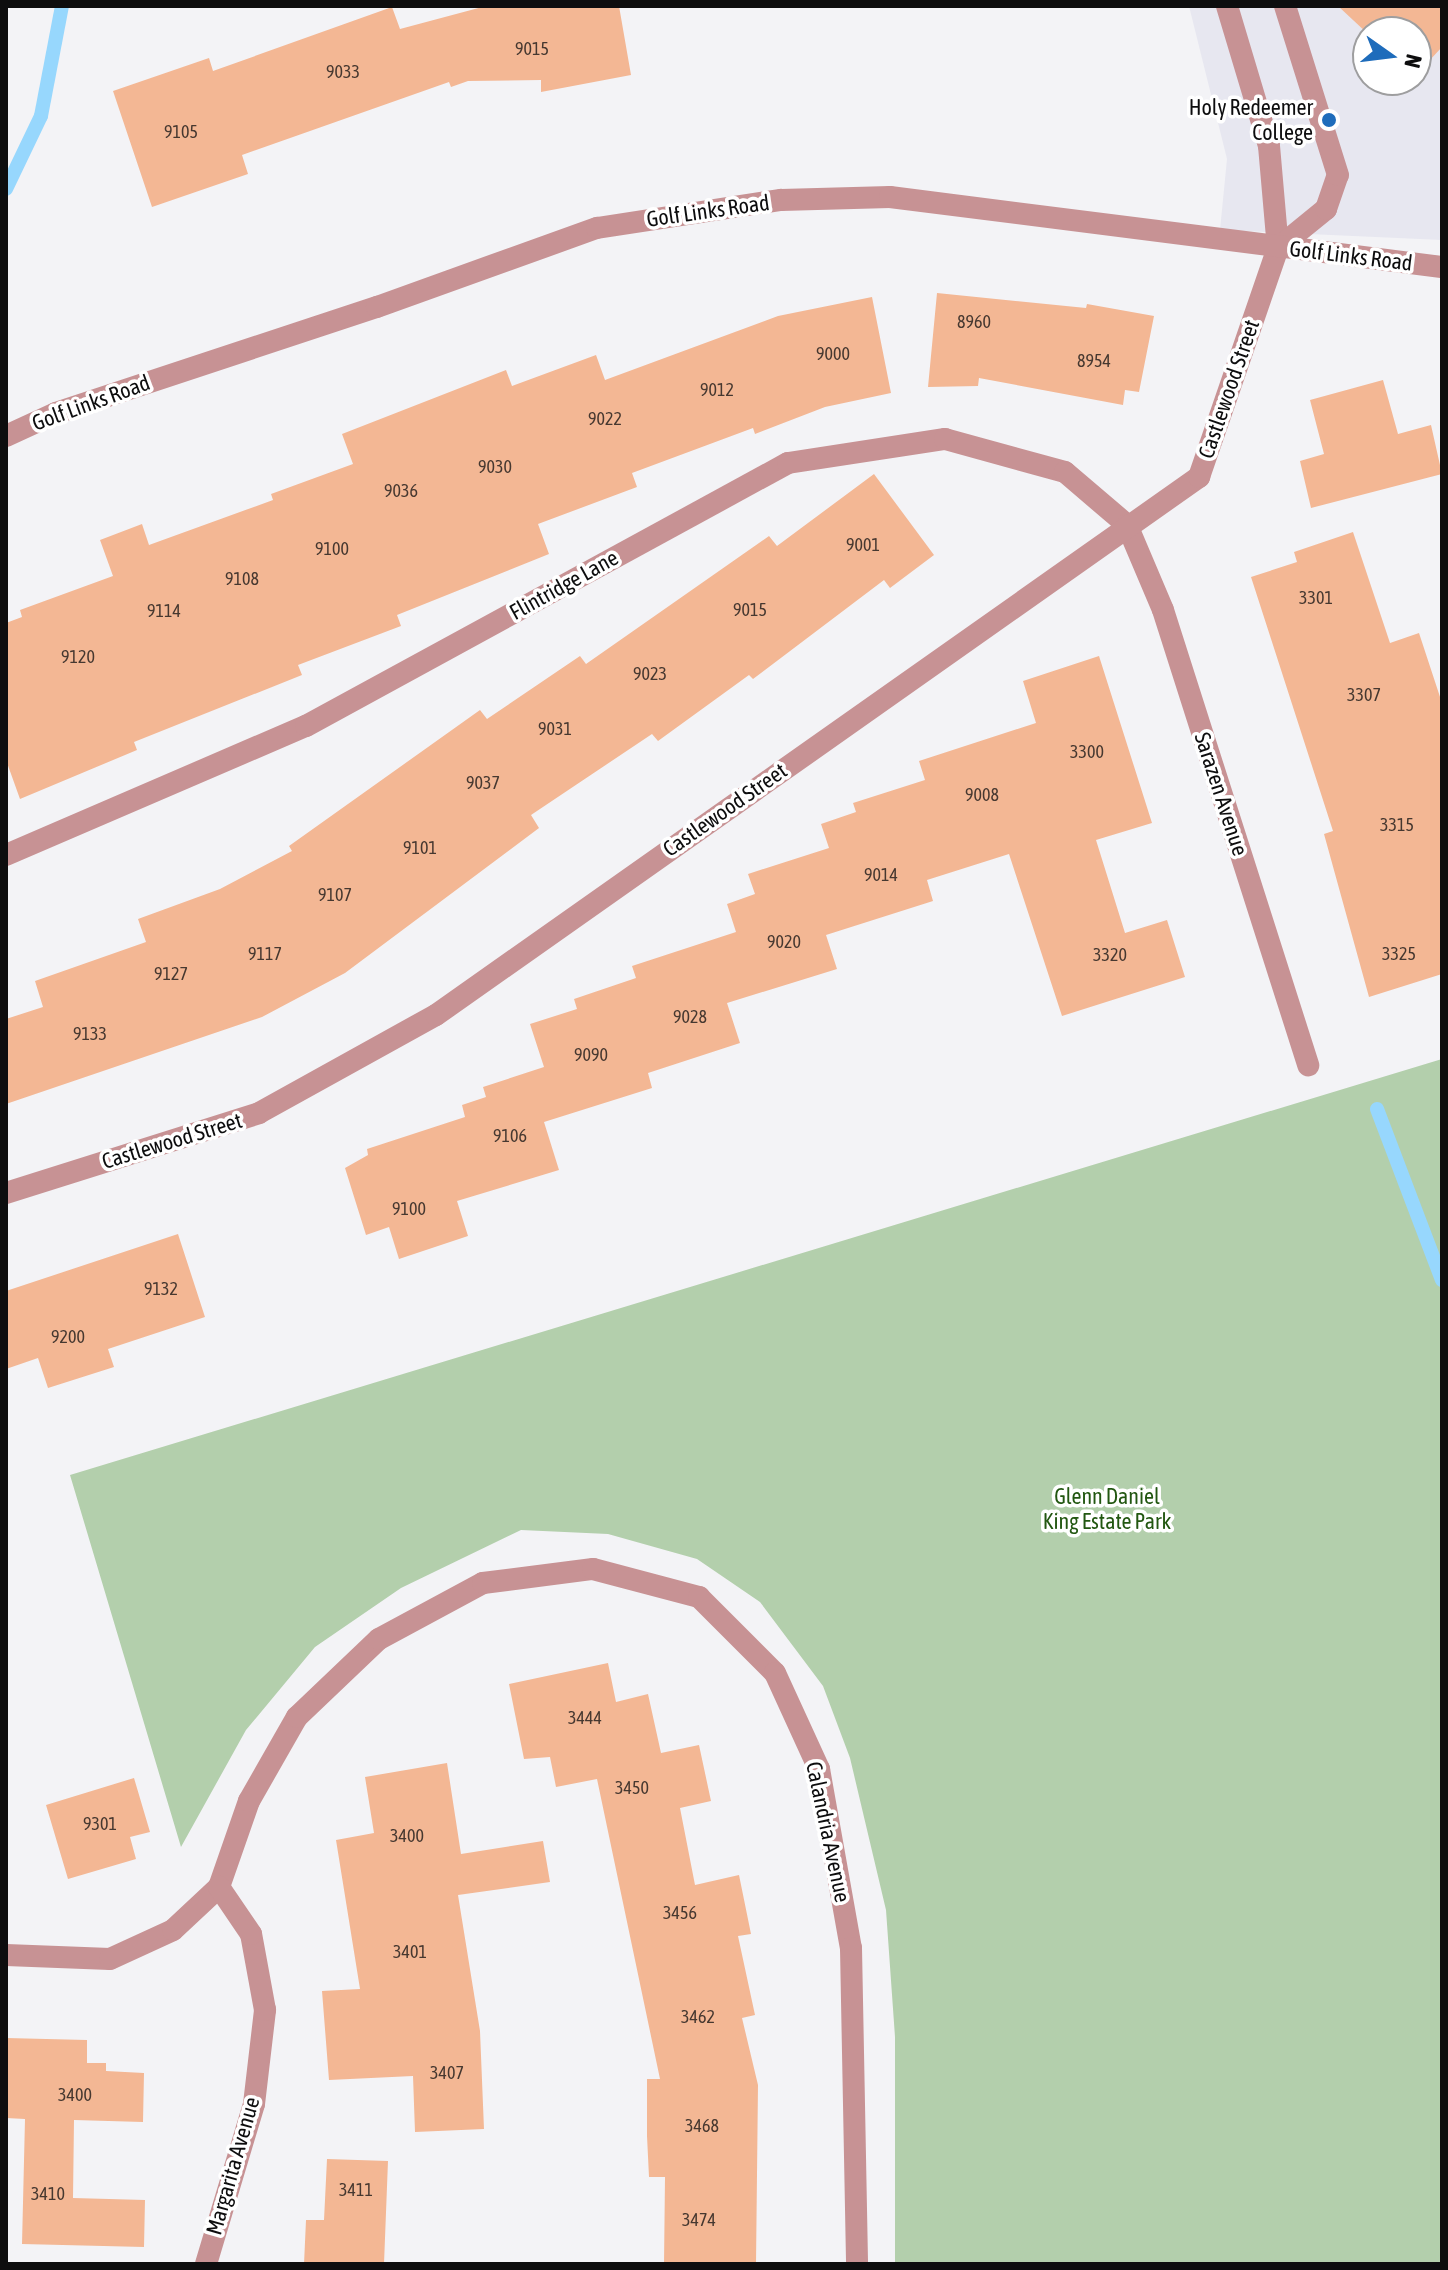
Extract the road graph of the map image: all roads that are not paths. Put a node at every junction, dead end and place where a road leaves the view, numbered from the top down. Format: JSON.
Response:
{"nodes":[{"id":1,"x":1227,"y":6,"type":"edge"},
{"id":2,"x":1285,"y":6,"type":"edge"},
{"id":3,"x":1278,"y":248,"type":"junction"},
{"id":4,"x":1442,"y":267,"type":"edge"},
{"id":5,"x":6,"y":436,"type":"edge"},
{"id":6,"x":1127,"y":525,"type":"junction"},
{"id":7,"x":6,"y":855,"type":"edge"},
{"id":8,"x":1308,"y":1065,"type":"dead end"},
{"id":9,"x":6,"y":1193,"type":"edge"},
{"id":10,"x":219,"y":1887,"type":"junction"},
{"id":11,"x":6,"y":1955,"type":"edge"},
{"id":12,"x":206,"y":2264,"type":"edge"},
{"id":13,"x":857,"y":2264,"type":"edge"}],
"edges":[{"from":1,"to":3,"type":"street"},
{"from":2,"to":3,"type":"street"},
{"from":3,"to":4,"type":"street","name":"Golf Links Road"},
{"from":3,"to":5,"type":"street","name":"Golf Links Road"},
{"from":3,"to":6,"type":"street","name":"Castlewood Street"},
{"from":6,"to":7,"type":"street","name":"Flintridge Lane"},
{"from":6,"to":8,"type":"street","name":"Sarazen Avenue"},
{"from":6,"to":9,"type":"street","name":"Castlewood Street"},
{"from":10,"to":11,"type":"street"},
{"from":10,"to":12,"type":"street","name":"Margarita Avenue"},
{"from":10,"to":13,"type":"street","name":"Calandria Avenue"}]}
